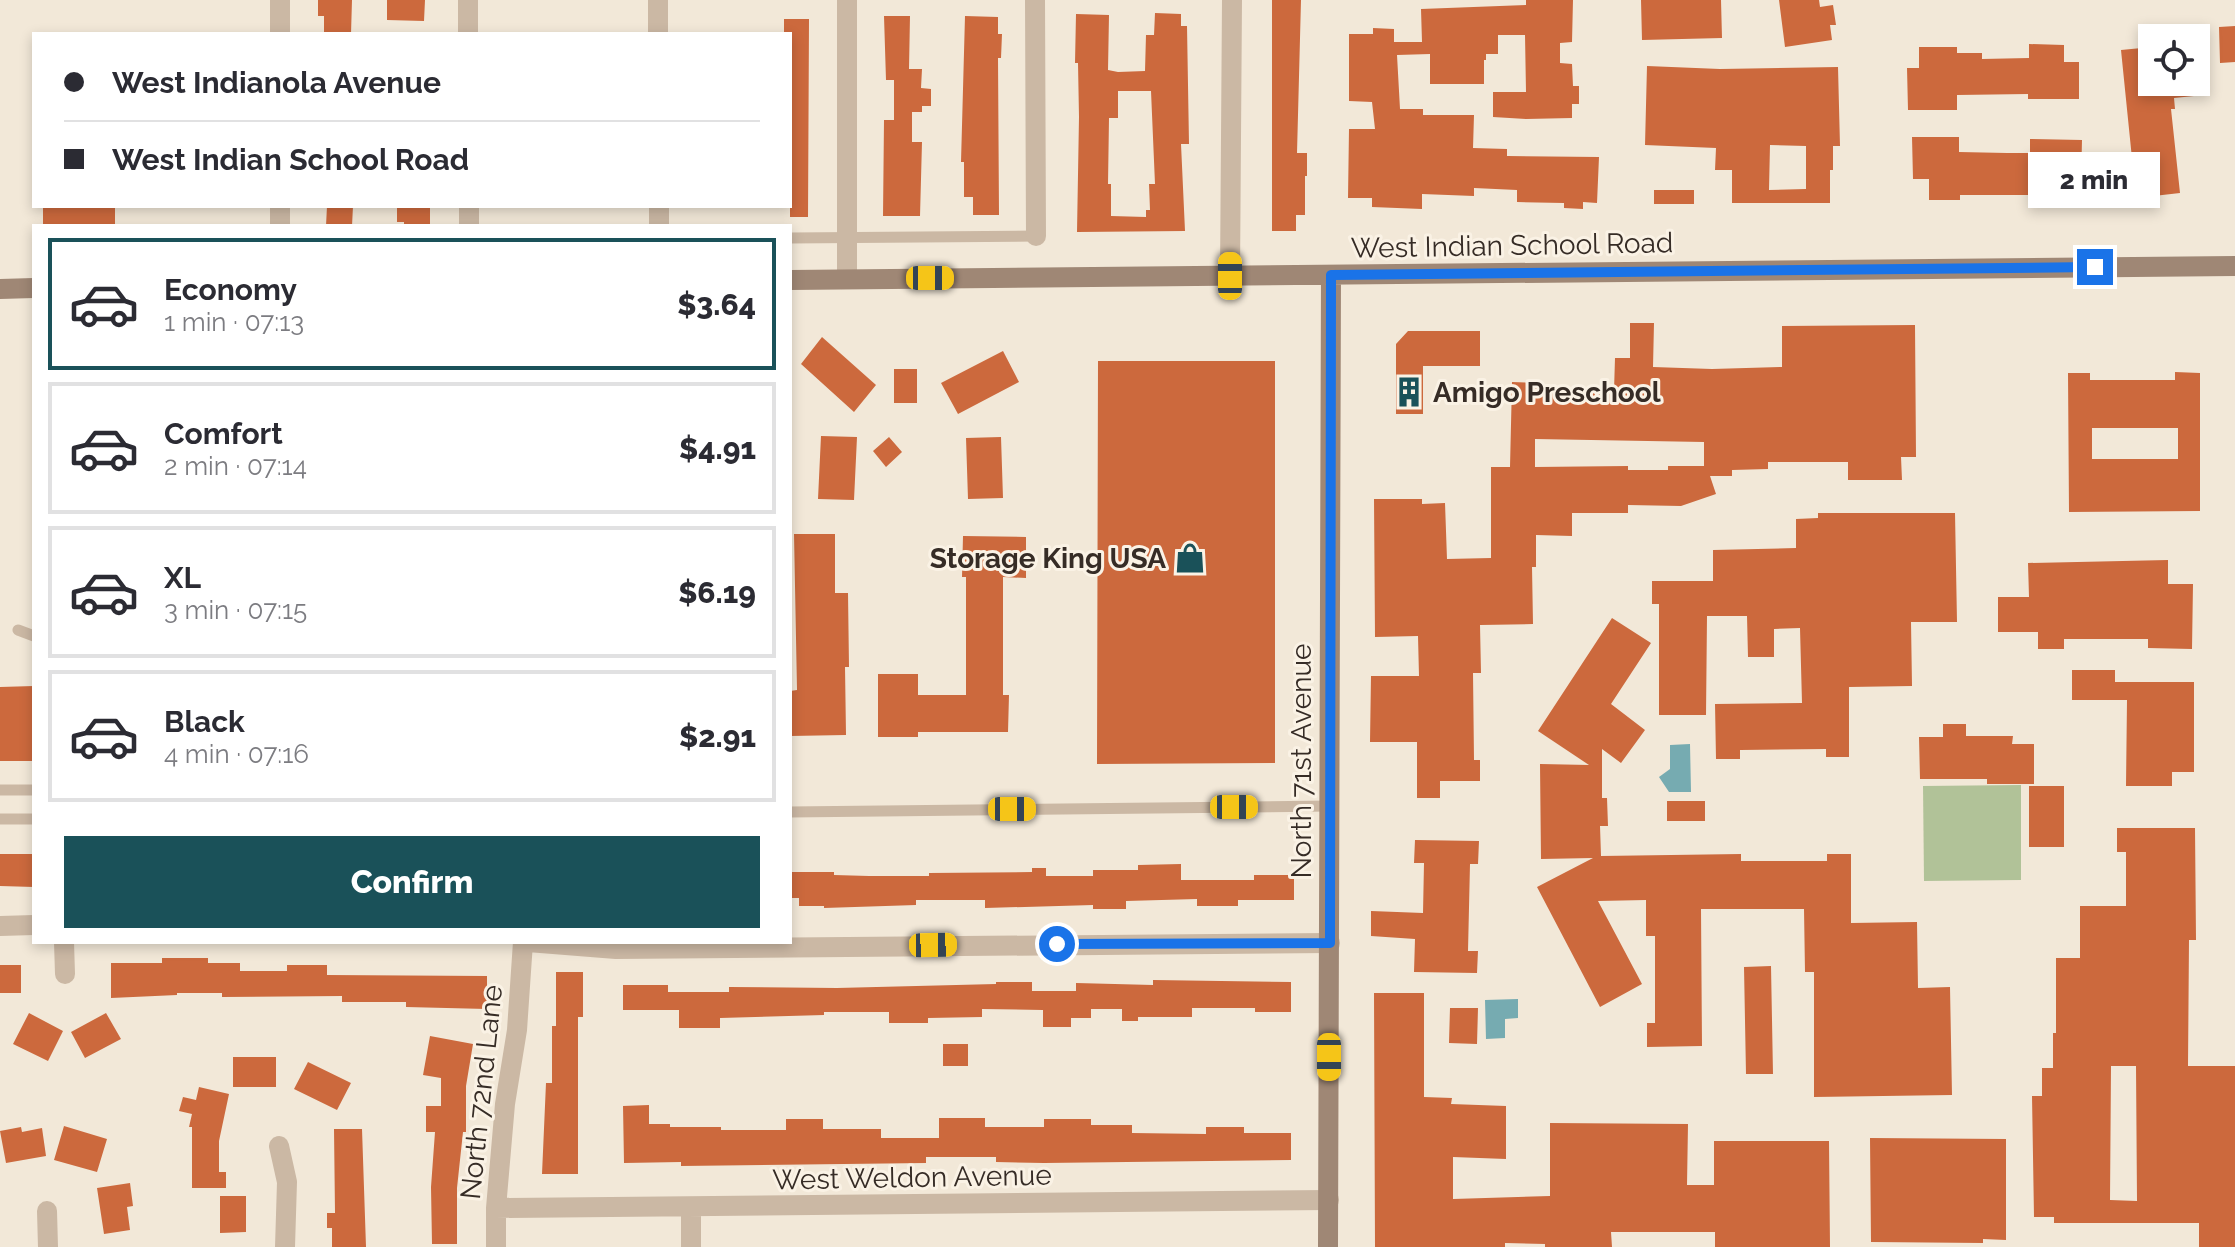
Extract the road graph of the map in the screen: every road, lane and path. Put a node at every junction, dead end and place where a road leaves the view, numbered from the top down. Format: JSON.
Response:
{"nodes":[{"id":1,"x":280,"y":0,"type":"edge"},
{"id":2,"x":468,"y":0,"type":"edge"},
{"id":3,"x":658,"y":0,"type":"edge"},
{"id":4,"x":847,"y":0,"type":"edge"},
{"id":5,"x":1035,"y":0,"type":"edge"},
{"id":6,"x":1232,"y":0,"type":"edge"},
{"id":7,"x":280,"y":32,"type":"edge"},
{"id":8,"x":468,"y":32,"type":"edge"},
{"id":9,"x":658,"y":32,"type":"edge"},
{"id":10,"x":1036,"y":236,"type":"joint"},
{"id":11,"x":848,"y":237,"type":"junction"},
{"id":12,"x":792,"y":238,"type":"edge"},
{"id":13,"x":2235,"y":266,"type":"edge"},
{"id":14,"x":1331,"y":275,"type":"junction"},
{"id":15,"x":1230,"y":276,"type":"junction"},
{"id":16,"x":847,"y":279,"type":"junction"},
{"id":17,"x":792,"y":280,"type":"edge"},
{"id":18,"x":32,"y":288,"type":"edge"},
{"id":19,"x":0,"y":289,"type":"edge"},
{"id":20,"x":18,"y":630,"type":"dead end"},
{"id":21,"x":32,"y":635,"type":"edge"},
{"id":22,"x":0,"y":790,"type":"edge"},
{"id":23,"x":32,"y":790,"type":"edge"},
{"id":24,"x":1329,"y":806,"type":"junction"},
{"id":25,"x":792,"y":812,"type":"edge"},
{"id":26,"x":0,"y":819,"type":"edge"},
{"id":27,"x":32,"y":819,"type":"edge"},
{"id":28,"x":32,"y":925,"type":"edge"},
{"id":29,"x":0,"y":926,"type":"edge"},
{"id":30,"x":1330,"y":943,"type":"junction"},
{"id":31,"x":64,"y":944,"type":"edge"},
{"id":32,"x":525,"y":944,"type":"edge"},
{"id":33,"x":551,"y":944,"type":"edge"},
{"id":34,"x":65,"y":974,"type":"dead end"},
{"id":35,"x":279,"y":1146,"type":"dead end"},
{"id":36,"x":1329,"y":1200,"type":"junction"},
{"id":37,"x":691,"y":1207,"type":"junction"},
{"id":38,"x":496,"y":1208,"type":"junction"},
{"id":39,"x":47,"y":1211,"type":"dead end"},
{"id":40,"x":48,"y":1247,"type":"edge"},
{"id":41,"x":285,"y":1247,"type":"edge"},
{"id":42,"x":496,"y":1247,"type":"edge"},
{"id":43,"x":691,"y":1247,"type":"edge"},
{"id":44,"x":1328,"y":1247,"type":"edge"}],
"edges":[{"from":1,"to":7,"type":"street"},
{"from":2,"to":8,"type":"street"},
{"from":3,"to":9,"type":"street"},
{"from":4,"to":11,"type":"street"},
{"from":5,"to":10,"type":"street"},
{"from":6,"to":15,"type":"street"},
{"from":10,"to":11,"type":"lane"},
{"from":11,"to":12,"type":"lane"},
{"from":11,"to":16,"type":"street"},
{"from":13,"to":14,"type":"main road","name":"West Indian School Road"},
{"from":14,"to":15,"type":"main road","name":"West Indian School Road"},
{"from":14,"to":24,"type":"main road","name":"North 71st Avenue"},
{"from":15,"to":16,"type":"main road","name":"West Indian School Road"},
{"from":16,"to":17,"type":"main road","name":"West Indian School Road"},
{"from":18,"to":19,"type":"main road"},
{"from":20,"to":21,"type":"lane"},
{"from":22,"to":23,"type":"lane"},
{"from":24,"to":25,"type":"lane"},
{"from":24,"to":30,"type":"main road","name":"North 71st Avenue"},
{"from":26,"to":27,"type":"lane"},
{"from":28,"to":29,"type":"street"},
{"from":30,"to":33,"type":"street"},
{"from":30,"to":36,"type":"main road","name":"North 71st Avenue"},
{"from":31,"to":34,"type":"street"},
{"from":32,"to":38,"type":"street","name":"North 72nd Lane"},
{"from":35,"to":41,"type":"street"},
{"from":36,"to":37,"type":"street","name":"West Weldon Avenue"},
{"from":36,"to":44,"type":"main road","name":"North 71st Avenue"},
{"from":37,"to":38,"type":"street","name":"West Weldon Avenue"},
{"from":37,"to":43,"type":"street"},
{"from":38,"to":42,"type":"street","name":"North 72nd Lane"},
{"from":39,"to":40,"type":"street"}]}
